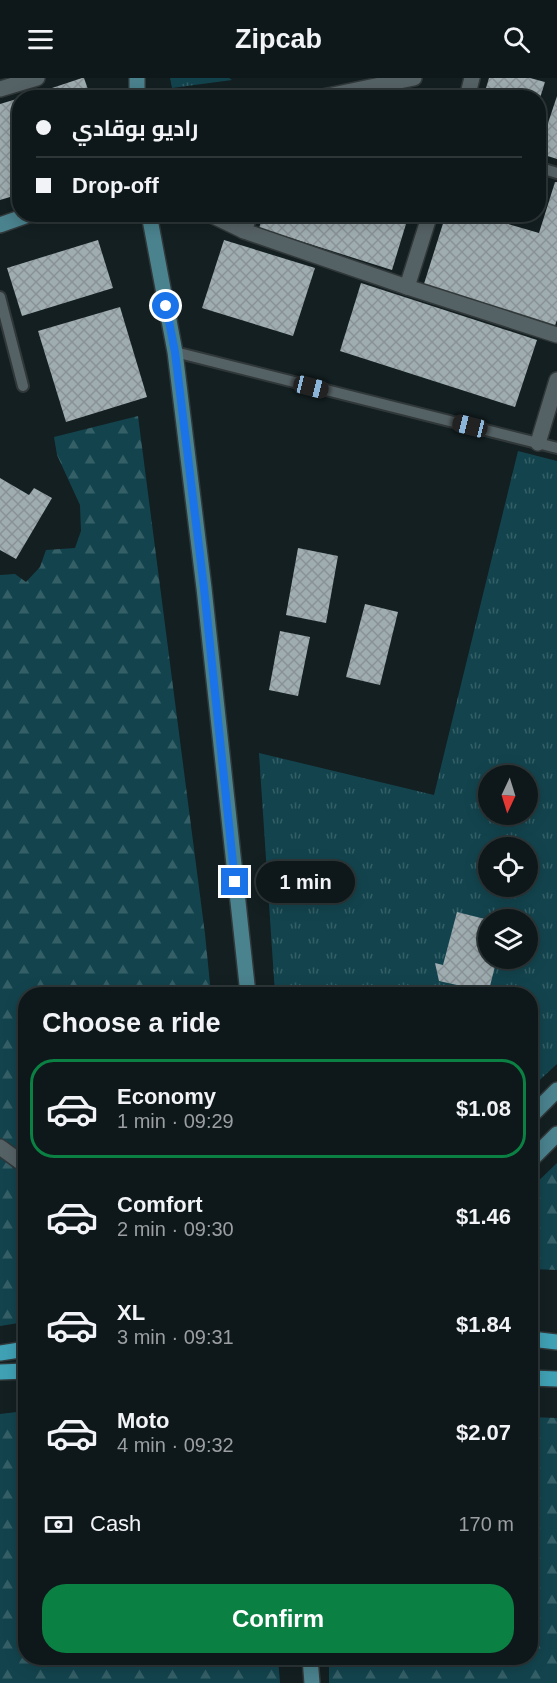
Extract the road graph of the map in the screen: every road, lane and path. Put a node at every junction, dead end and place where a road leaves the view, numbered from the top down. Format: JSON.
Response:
{"nodes":[{"id":1,"x":37,"y":78,"type":"edge"},
{"id":2,"x":414,"y":78,"type":"edge"},
{"id":3,"x":0,"y":89,"type":"edge"},
{"id":4,"x":356,"y":90,"type":"edge"},
{"id":5,"x":151,"y":222,"type":"edge"},
{"id":6,"x":225,"y":222,"type":"edge"},
{"id":7,"x":247,"y":222,"type":"edge"},
{"id":8,"x":427,"y":222,"type":"edge"},
{"id":9,"x":244,"y":231,"type":"junction"},
{"id":10,"x":407,"y":287,"type":"junction"},
{"id":11,"x":0,"y":297,"type":"edge"},
{"id":12,"x":557,"y":335,"type":"edge"},
{"id":13,"x":175,"y":352,"type":"junction"},
{"id":14,"x":557,"y":380,"type":"edge"},
{"id":15,"x":23,"y":386,"type":"dead end"},
{"id":16,"x":537,"y":443,"type":"junction"},
{"id":17,"x":557,"y":448,"type":"edge"},
{"id":18,"x":247,"y":987,"type":"edge"},
{"id":19,"x":557,"y":1090,"type":"edge"},
{"id":20,"x":538,"y":1109,"type":"edge"},
{"id":21,"x":557,"y":1134,"type":"edge"},
{"id":22,"x":0,"y":1147,"type":"edge"},
{"id":23,"x":538,"y":1153,"type":"edge"},
{"id":24,"x":18,"y":1160,"type":"edge"},
{"id":25,"x":538,"y":1340,"type":"edge"},
{"id":26,"x":557,"y":1342,"type":"edge"},
{"id":27,"x":18,"y":1350,"type":"edge"},
{"id":28,"x":0,"y":1353,"type":"edge"},
{"id":29,"x":18,"y":1371,"type":"edge"},
{"id":30,"x":0,"y":1372,"type":"edge"},
{"id":31,"x":538,"y":1378,"type":"edge"},
{"id":32,"x":557,"y":1379,"type":"edge"},
{"id":33,"x":311,"y":1665,"type":"edge"},
{"id":34,"x":312,"y":1683,"type":"edge"}],
"edges":[{"from":1,"to":3,"type":"street"},
{"from":2,"to":4,"type":"street"},
{"from":5,"to":13,"type":"main road"},
{"from":6,"to":9,"type":"street"},
{"from":7,"to":9,"type":"street"},
{"from":8,"to":10,"type":"street"},
{"from":9,"to":10,"type":"street"},
{"from":10,"to":12,"type":"street"},
{"from":11,"to":15,"type":"lane"},
{"from":13,"to":16,"type":"lane"},
{"from":13,"to":18,"type":"main road"},
{"from":14,"to":16,"type":"street"},
{"from":16,"to":17,"type":"lane"},
{"from":19,"to":20,"type":"main road"},
{"from":21,"to":23,"type":"main road"},
{"from":22,"to":24,"type":"street"},
{"from":25,"to":26,"type":"main road"},
{"from":27,"to":28,"type":"main road"},
{"from":29,"to":30,"type":"main road"},
{"from":31,"to":32,"type":"main road"},
{"from":33,"to":34,"type":"main road"}]}
